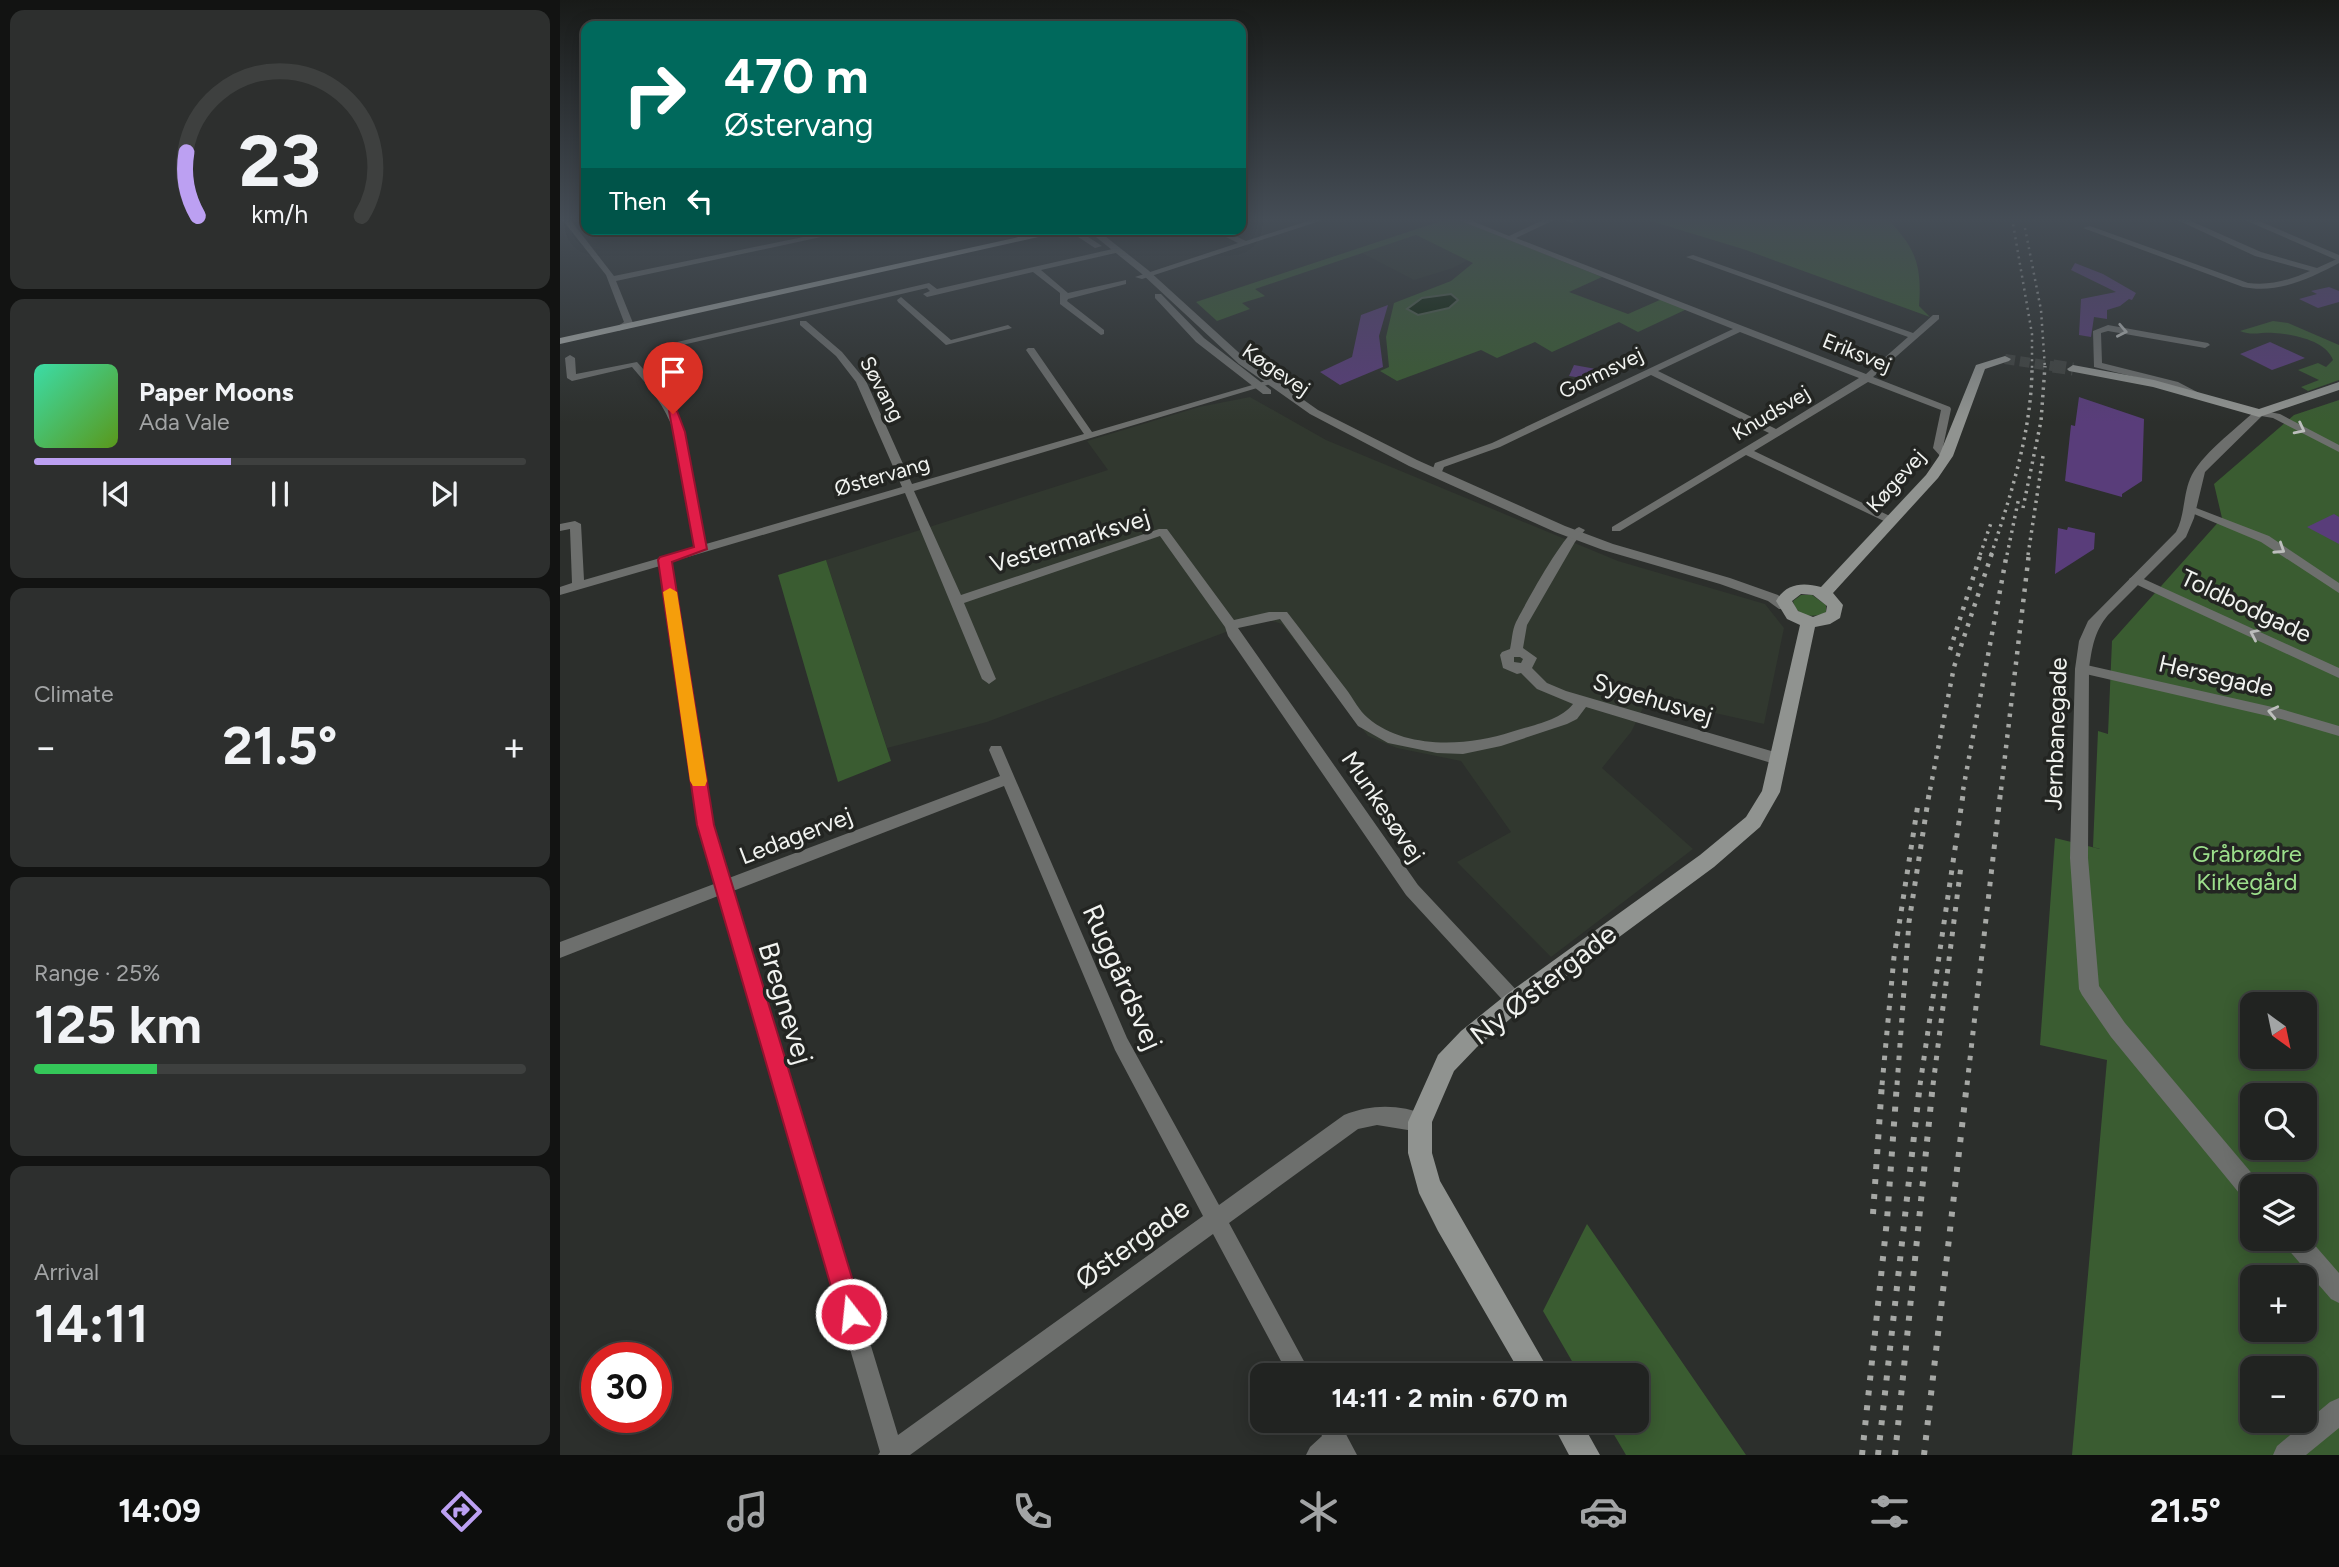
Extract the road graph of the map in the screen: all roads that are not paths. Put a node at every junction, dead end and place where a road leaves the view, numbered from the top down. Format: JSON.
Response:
{"nodes":[{"id":1,"x":614,"y":286,"type":"edge"},
{"id":2,"x":799,"y":286,"type":"edge"},
{"id":3,"x":810,"y":286,"type":"edge"},
{"id":4,"x":925,"y":286,"type":"edge"},
{"id":5,"x":930,"y":286,"type":"edge"},
{"id":6,"x":961,"y":286,"type":"edge"},
{"id":7,"x":1056,"y":286,"type":"edge"},
{"id":8,"x":1108,"y":286,"type":"edge"},
{"id":9,"x":1155,"y":286,"type":"edge"},
{"id":10,"x":1633,"y":286,"type":"edge"},
{"id":11,"x":1772,"y":286,"type":"edge"},
{"id":12,"x":2249,"y":286,"type":"edge"},
{"id":13,"x":2277,"y":286,"type":"edge"},
{"id":14,"x":935,"y":292,"type":"junction"},
{"id":15,"x":1064,"y":297,"type":"junction"},
{"id":16,"x":1936,"y":317,"type":"dead end"},
{"id":17,"x":803,"y":323,"type":"dead end"},
{"id":18,"x":624,"y":326,"type":"junction"},
{"id":19,"x":1008,"y":328,"type":"dead end"},
{"id":20,"x":1741,"y":328,"type":"junction"},
{"id":21,"x":1101,"y":332,"type":"dead end"},
{"id":22,"x":1914,"y":336,"type":"junction"},
{"id":23,"x":560,"y":340,"type":"edge"},
{"id":24,"x":2205,"y":345,"type":"dead end"},
{"id":25,"x":661,"y":347,"type":"dead end"},
{"id":26,"x":1031,"y":350,"type":"dead end"},
{"id":27,"x":570,"y":358,"type":"dead end"},
{"id":28,"x":2005,"y":359,"type":"tunnel mouth"},
{"id":29,"x":2073,"y":369,"type":"tunnel mouth"},
{"id":30,"x":1651,"y":371,"type":"junction"},
{"id":31,"x":1867,"y":377,"type":"junction"},
{"id":32,"x":1261,"y":383,"type":"junction"},
{"id":33,"x":2339,"y":386,"type":"edge"},
{"id":34,"x":2196,"y":395,"type":"junction"},
{"id":35,"x":2259,"y":413,"type":"junction"},
{"id":36,"x":1777,"y":433,"type":"junction"},
{"id":37,"x":1089,"y":435,"type":"junction"},
{"id":38,"x":2339,"y":449,"type":"edge"},
{"id":39,"x":1746,"y":451,"type":"junction"},
{"id":40,"x":1946,"y":456,"type":"junction"},
{"id":41,"x":1436,"y":474,"type":"junction"},
{"id":42,"x":908,"y":488,"type":"junction"},
{"id":43,"x":2190,"y":509,"type":"junction"},
{"id":44,"x":1890,"y":520,"type":"junction"},
{"id":45,"x":560,"y":528,"type":"edge"},
{"id":46,"x":1616,"y":529,"type":"dead end"},
{"id":47,"x":1576,"y":533,"type":"junction"},
{"id":48,"x":701,"y":549,"type":"junction"},
{"id":49,"x":665,"y":560,"type":"junction"},
{"id":50,"x":2135,"y":579,"type":"junction"},
{"id":51,"x":578,"y":585,"type":"junction"},
{"id":52,"x":2339,"y":589,"type":"edge"},
{"id":53,"x":560,"y":591,"type":"edge"},
{"id":54,"x":1824,"y":594,"type":"junction"},
{"id":55,"x":1787,"y":599,"type":"junction"},
{"id":56,"x":957,"y":601,"type":"junction"},
{"id":57,"x":1808,"y":622,"type":"junction"},
{"id":58,"x":1231,"y":625,"type":"junction"},
{"id":59,"x":2082,"y":669,"type":"junction"},
{"id":60,"x":2339,"y":673,"type":"edge"},
{"id":61,"x":989,"y":679,"type":"dead end"},
{"id":62,"x":1583,"y":701,"type":"junction"},
{"id":63,"x":2339,"y":731,"type":"edge"},
{"id":64,"x":996,"y":750,"type":"dead end"},
{"id":65,"x":1778,"y":759,"type":"junction"},
{"id":66,"x":1009,"y":778,"type":"junction"},
{"id":67,"x":724,"y":888,"type":"junction"},
{"id":68,"x":560,"y":950,"type":"edge"},
{"id":69,"x":1516,"y":1001,"type":"junction"},
{"id":70,"x":1420,"y":1122,"type":"junction"},
{"id":71,"x":2240,"y":1177,"type":"edge"},
{"id":72,"x":1217,"y":1218,"type":"junction"},
{"id":73,"x":2304,"y":1251,"type":"edge"},
{"id":74,"x":2339,"y":1291,"type":"edge"},
{"id":75,"x":1294,"y":1363,"type":"edge"},
{"id":76,"x":1530,"y":1363,"type":"edge"},
{"id":77,"x":2339,"y":1411,"type":"edge"},
{"id":78,"x":1572,"y":1433,"type":"edge"},
{"id":79,"x":891,"y":1454,"type":"edge"},
{"id":80,"x":1585,"y":1455,"type":"edge"},
{"id":81,"x":2286,"y":1455,"type":"edge"}],
"edges":[{"from":1,"to":18,"type":"street"},
{"from":2,"to":18,"type":"main road"},
{"from":3,"to":18,"type":"main road"},
{"from":4,"to":25,"type":"street"},
{"from":5,"to":14,"type":"street"},
{"from":6,"to":14,"type":"street"},
{"from":7,"to":15,"type":"street"},
{"from":8,"to":15,"type":"street"},
{"from":9,"to":32,"type":"street","name":"Køgevej"},
{"from":10,"to":20,"type":"street","name":"Eriksvej"},
{"from":11,"to":22,"type":"street"},
{"from":12,"to":13,"type":"street"},
{"from":14,"to":19,"type":"street"},
{"from":15,"to":21,"type":"street"},
{"from":16,"to":22,"type":"street","name":"Knudsvej"},
{"from":17,"to":42,"type":"street","name":"Søvang"},
{"from":18,"to":23,"type":"main road"},
{"from":20,"to":30,"type":"street","name":"Gormsvej"},
{"from":20,"to":31,"type":"street","name":"Eriksvej"},
{"from":22,"to":31,"type":"street","name":"Knudsvej"},
{"from":34,"to":24,"type":"street","one_way":true},
{"from":26,"to":37,"type":"street"},
{"from":27,"to":48,"type":"street"},
{"from":28,"to":40,"type":"main road","name":"Køgevej"},
{"from":29,"to":34,"type":"main road"},
{"from":30,"to":36,"type":"street"},
{"from":30,"to":41,"type":"street","name":"Gormsvej"},
{"from":31,"to":36,"type":"street","name":"Knudsvej"},
{"from":31,"to":40,"type":"street","name":"Eriksvej"},
{"from":32,"to":37,"type":"street","name":"Østervang"},
{"from":32,"to":41,"type":"street","name":"Køgevej"},
{"from":33,"to":35,"type":"main road","name":"Jernbanegade"},
{"from":34,"to":35,"type":"main road"},
{"from":35,"to":38,"type":"street","one_way":true},
{"from":35,"to":43,"type":"street","name":"Jernbanegade"},
{"from":36,"to":39,"type":"street","name":"Knudsvej"},
{"from":37,"to":42,"type":"street","name":"Østervang"},
{"from":39,"to":44,"type":"street"},
{"from":39,"to":46,"type":"street","name":"Knudsvej"},
{"from":40,"to":44,"type":"main road","name":"Køgevej"},
{"from":41,"to":47,"type":"street","name":"Køgevej"},
{"from":42,"to":48,"type":"street","name":"Østervang"},
{"from":42,"to":56,"type":"street"},
{"from":43,"to":50,"type":"street","name":"Jernbanegade"},
{"from":43,"to":52,"type":"street","one_way":true},
{"from":44,"to":54,"type":"main road","name":"Køgevej"},
{"from":45,"to":51,"type":"street"},
{"from":47,"to":55,"type":"street","name":"Køgevej"},
{"from":47,"to":62,"type":"street","name":"Sygehusvej"},
{"from":48,"to":49,"type":"street","name":"Østervang"},
{"from":49,"to":51,"type":"street","name":"Østervang"},
{"from":49,"to":67,"type":"street","name":"Bregnevej"},
{"from":50,"to":59,"type":"street","name":"Jernbanegade"},
{"from":60,"to":50,"type":"street","name":"Toldbodgade","one_way":true},
{"from":51,"to":53,"type":"street","name":"Østervang"},
{"from":54,"to":55,"type":"main road"},
{"from":54,"to":57,"type":"main road"},
{"from":55,"to":57,"type":"main road"},
{"from":56,"to":58,"type":"street","name":"Vestermarksvej"},
{"from":56,"to":61,"type":"street"},
{"from":57,"to":65,"type":"main road","name":"Ny Østergade"},
{"from":58,"to":62,"type":"street"},
{"from":58,"to":69,"type":"street","name":"Munkesøvej"},
{"from":63,"to":59,"type":"street","name":"Hersegade","one_way":true},
{"from":59,"to":71,"type":"street","name":"Jernbanegade"},
{"from":62,"to":65,"type":"street","name":"Sygehusvej"},
{"from":64,"to":66,"type":"street","name":"Ruggårdsvej"},
{"from":65,"to":69,"type":"main road","name":"Ny Østergade"},
{"from":66,"to":67,"type":"street","name":"Ledagervej"},
{"from":66,"to":72,"type":"street","name":"Ruggårdsvej"},
{"from":67,"to":68,"type":"street","name":"Ledagervej"},
{"from":67,"to":79,"type":"street","name":"Bregnevej"},
{"from":69,"to":70,"type":"main road","name":"Ny Østergade"},
{"from":70,"to":72,"type":"street","name":"Østergade"},
{"from":70,"to":76,"type":"main road","name":"Ny Østergade"},
{"from":72,"to":75,"type":"street","name":"Ruggårdsvej"},
{"from":72,"to":79,"type":"street","name":"Østergade"},
{"from":73,"to":74,"type":"street"},
{"from":77,"to":81,"type":"street"},
{"from":78,"to":80,"type":"main road"}]}
